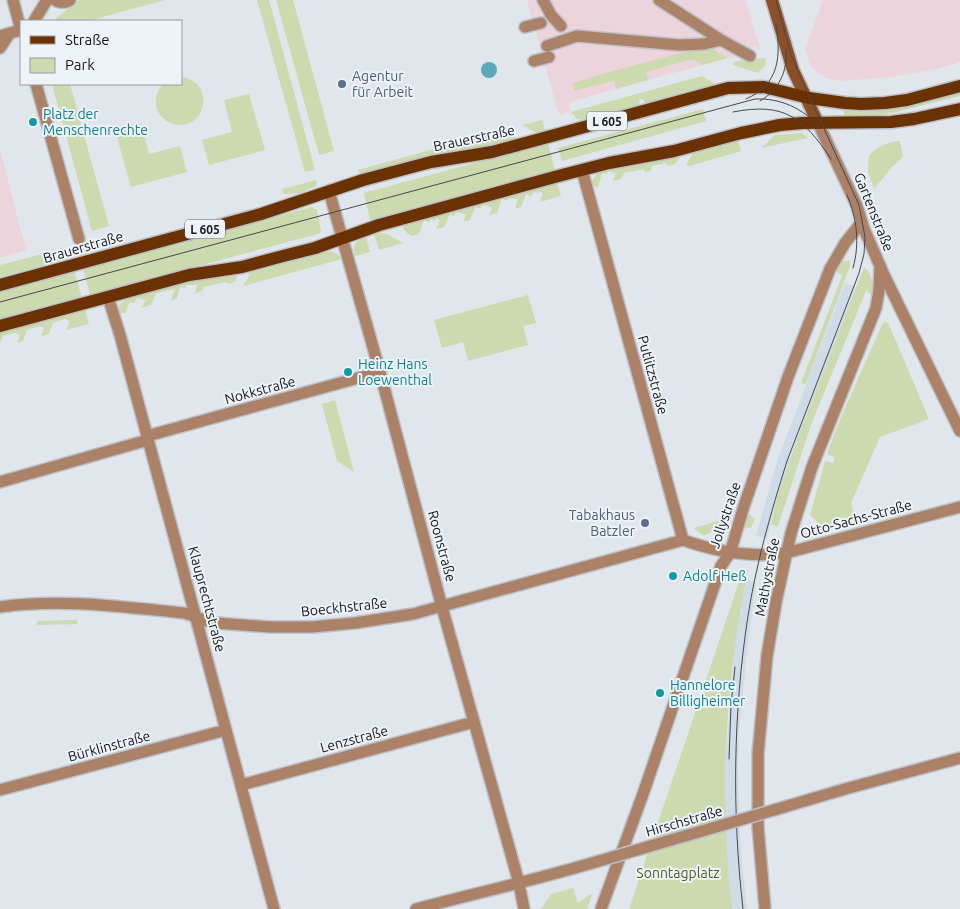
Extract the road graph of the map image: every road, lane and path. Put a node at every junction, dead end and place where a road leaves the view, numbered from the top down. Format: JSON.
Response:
{"nodes":[{"id":1,"x":13,"y":0,"type":"edge"},
{"id":2,"x":47,"y":0,"type":"edge"},
{"id":3,"x":55,"y":0,"type":"edge"},
{"id":4,"x":70,"y":0,"type":"edge"},
{"id":5,"x":543,"y":0,"type":"edge"},
{"id":6,"x":659,"y":0,"type":"edge"},
{"id":7,"x":772,"y":0,"type":"edge"},
{"id":8,"x":35,"y":20,"type":"edge"},
{"id":9,"x":541,"y":23,"type":"dead end"},
{"id":10,"x":561,"y":26,"type":"dead end"},
{"id":11,"x":526,"y":27,"type":"dead end"},
{"id":12,"x":10,"y":33,"type":"edge"},
{"id":13,"x":721,"y":40,"type":"junction"},
{"id":14,"x":0,"y":48,"type":"edge"},
{"id":15,"x":750,"y":56,"type":"dead end"},
{"id":16,"x":534,"y":60,"type":"dead end"},
{"id":17,"x":36,"y":85,"type":"edge"},
{"id":18,"x":960,"y":86,"type":"edge"},
{"id":19,"x":806,"y":97,"type":"junction"},
{"id":20,"x":960,"y":109,"type":"edge"},
{"id":21,"x":818,"y":123,"type":"junction"},
{"id":22,"x":582,"y":170,"type":"junction"},
{"id":23,"x":329,"y":191,"type":"junction"},
{"id":24,"x":861,"y":223,"type":"junction"},
{"id":25,"x":343,"y":238,"type":"junction"},
{"id":26,"x":79,"y":239,"type":"dead end"},
{"id":27,"x":880,"y":265,"type":"junction"},
{"id":28,"x":0,"y":285,"type":"edge"},
{"id":29,"x":108,"y":297,"type":"junction"},
{"id":30,"x":0,"y":326,"type":"edge"},
{"id":31,"x":380,"y":372,"type":"junction"},
{"id":32,"x":960,"y":431,"type":"edge"},
{"id":33,"x":148,"y":438,"type":"junction"},
{"id":34,"x":0,"y":482,"type":"edge"},
{"id":35,"x":960,"y":507,"type":"edge"},
{"id":36,"x":683,"y":540,"type":"junction"},
{"id":37,"x":730,"y":553,"type":"junction"},
{"id":38,"x":786,"y":553,"type":"junction"},
{"id":39,"x":0,"y":607,"type":"edge"},
{"id":40,"x":442,"y":607,"type":"junction"},
{"id":41,"x":196,"y":616,"type":"junction"},
{"id":42,"x":474,"y":722,"type":"junction"},
{"id":43,"x":226,"y":730,"type":"junction"},
{"id":44,"x":960,"y":758,"type":"edge"},
{"id":45,"x":241,"y":785,"type":"junction"},
{"id":46,"x":0,"y":790,"type":"edge"},
{"id":47,"x":519,"y":883,"type":"junction"},
{"id":48,"x":274,"y":909,"type":"edge"},
{"id":49,"x":416,"y":909,"type":"edge"},
{"id":50,"x":524,"y":909,"type":"edge"},
{"id":51,"x":601,"y":909,"type":"edge"},
{"id":52,"x":765,"y":909,"type":"edge"}],
"edges":[{"from":1,"to":12,"type":"street"},
{"from":2,"to":8,"type":"street"},
{"from":3,"to":4,"type":"street"},
{"from":5,"to":10,"type":"street"},
{"from":6,"to":13,"type":"street"},
{"from":7,"to":19,"type":"street","name":"Gartenstraße"},
{"from":9,"to":11,"type":"street"},
{"from":12,"to":14,"type":"street"},
{"from":13,"to":15,"type":"street"},
{"from":13,"to":16,"type":"street"},
{"from":17,"to":26,"type":"street"},
{"from":18,"to":19,"type":"main road","name":"Brauerstraße","number":"L 605"},
{"from":19,"to":21,"type":"street","name":"Gartenstraße"},
{"from":19,"to":23,"type":"main road","name":"Brauerstraße","number":"L 605"},
{"from":20,"to":21,"type":"main road"},
{"from":21,"to":22,"type":"main road"},
{"from":21,"to":24,"type":"street","name":"Gartenstraße"},
{"from":22,"to":25,"type":"main road"},
{"from":22,"to":36,"type":"street","name":"Putlitzstraße"},
{"from":23,"to":25,"type":"street","name":"Roonstraße"},
{"from":23,"to":28,"type":"main road","name":"Brauerstraße","number":"L 605"},
{"from":24,"to":27,"type":"street","name":"Gartenstraße"},
{"from":24,"to":37,"type":"street","name":"Jollystraße"},
{"from":25,"to":29,"type":"main road"},
{"from":25,"to":31,"type":"street","name":"Roonstraße"},
{"from":27,"to":32,"type":"street","name":"Gartenstraße"},
{"from":27,"to":38,"type":"street","name":"Mathystraße"},
{"from":29,"to":30,"type":"main road"},
{"from":29,"to":33,"type":"street","name":"Klauprechtstraße"},
{"from":31,"to":33,"type":"street","name":"Nokkstraße"},
{"from":31,"to":40,"type":"street","name":"Roonstraße"},
{"from":33,"to":34,"type":"street","name":"Nokkstraße"},
{"from":33,"to":41,"type":"street","name":"Klauprechtstraße"},
{"from":35,"to":38,"type":"street","name":"Otto-Sachs-Straße"},
{"from":36,"to":37,"type":"street"},
{"from":36,"to":40,"type":"street","name":"Boeckhstraße"},
{"from":37,"to":38,"type":"street","name":"Otto-Sachs-Straße"},
{"from":37,"to":51,"type":"street","name":"Jollystraße"},
{"from":38,"to":52,"type":"street","name":"Mathystraße"},
{"from":39,"to":41,"type":"street","name":"Boeckhstraße"},
{"from":40,"to":41,"type":"street","name":"Boeckhstraße"},
{"from":40,"to":42,"type":"street","name":"Roonstraße"},
{"from":41,"to":43,"type":"street","name":"Klauprechtstraße"},
{"from":42,"to":45,"type":"street","name":"Lenzstraße"},
{"from":42,"to":47,"type":"street","name":"Roonstraße"},
{"from":43,"to":45,"type":"street","name":"Klauprechtstraße"},
{"from":43,"to":46,"type":"street","name":"Bürklinstraße"},
{"from":44,"to":47,"type":"street","name":"Hirschstraße","bridge":true},
{"from":45,"to":48,"type":"street","name":"Klauprechtstraße"},
{"from":47,"to":49,"type":"street","name":"Hirschstraße"},
{"from":47,"to":50,"type":"street","name":"Roonstraße"}]}
